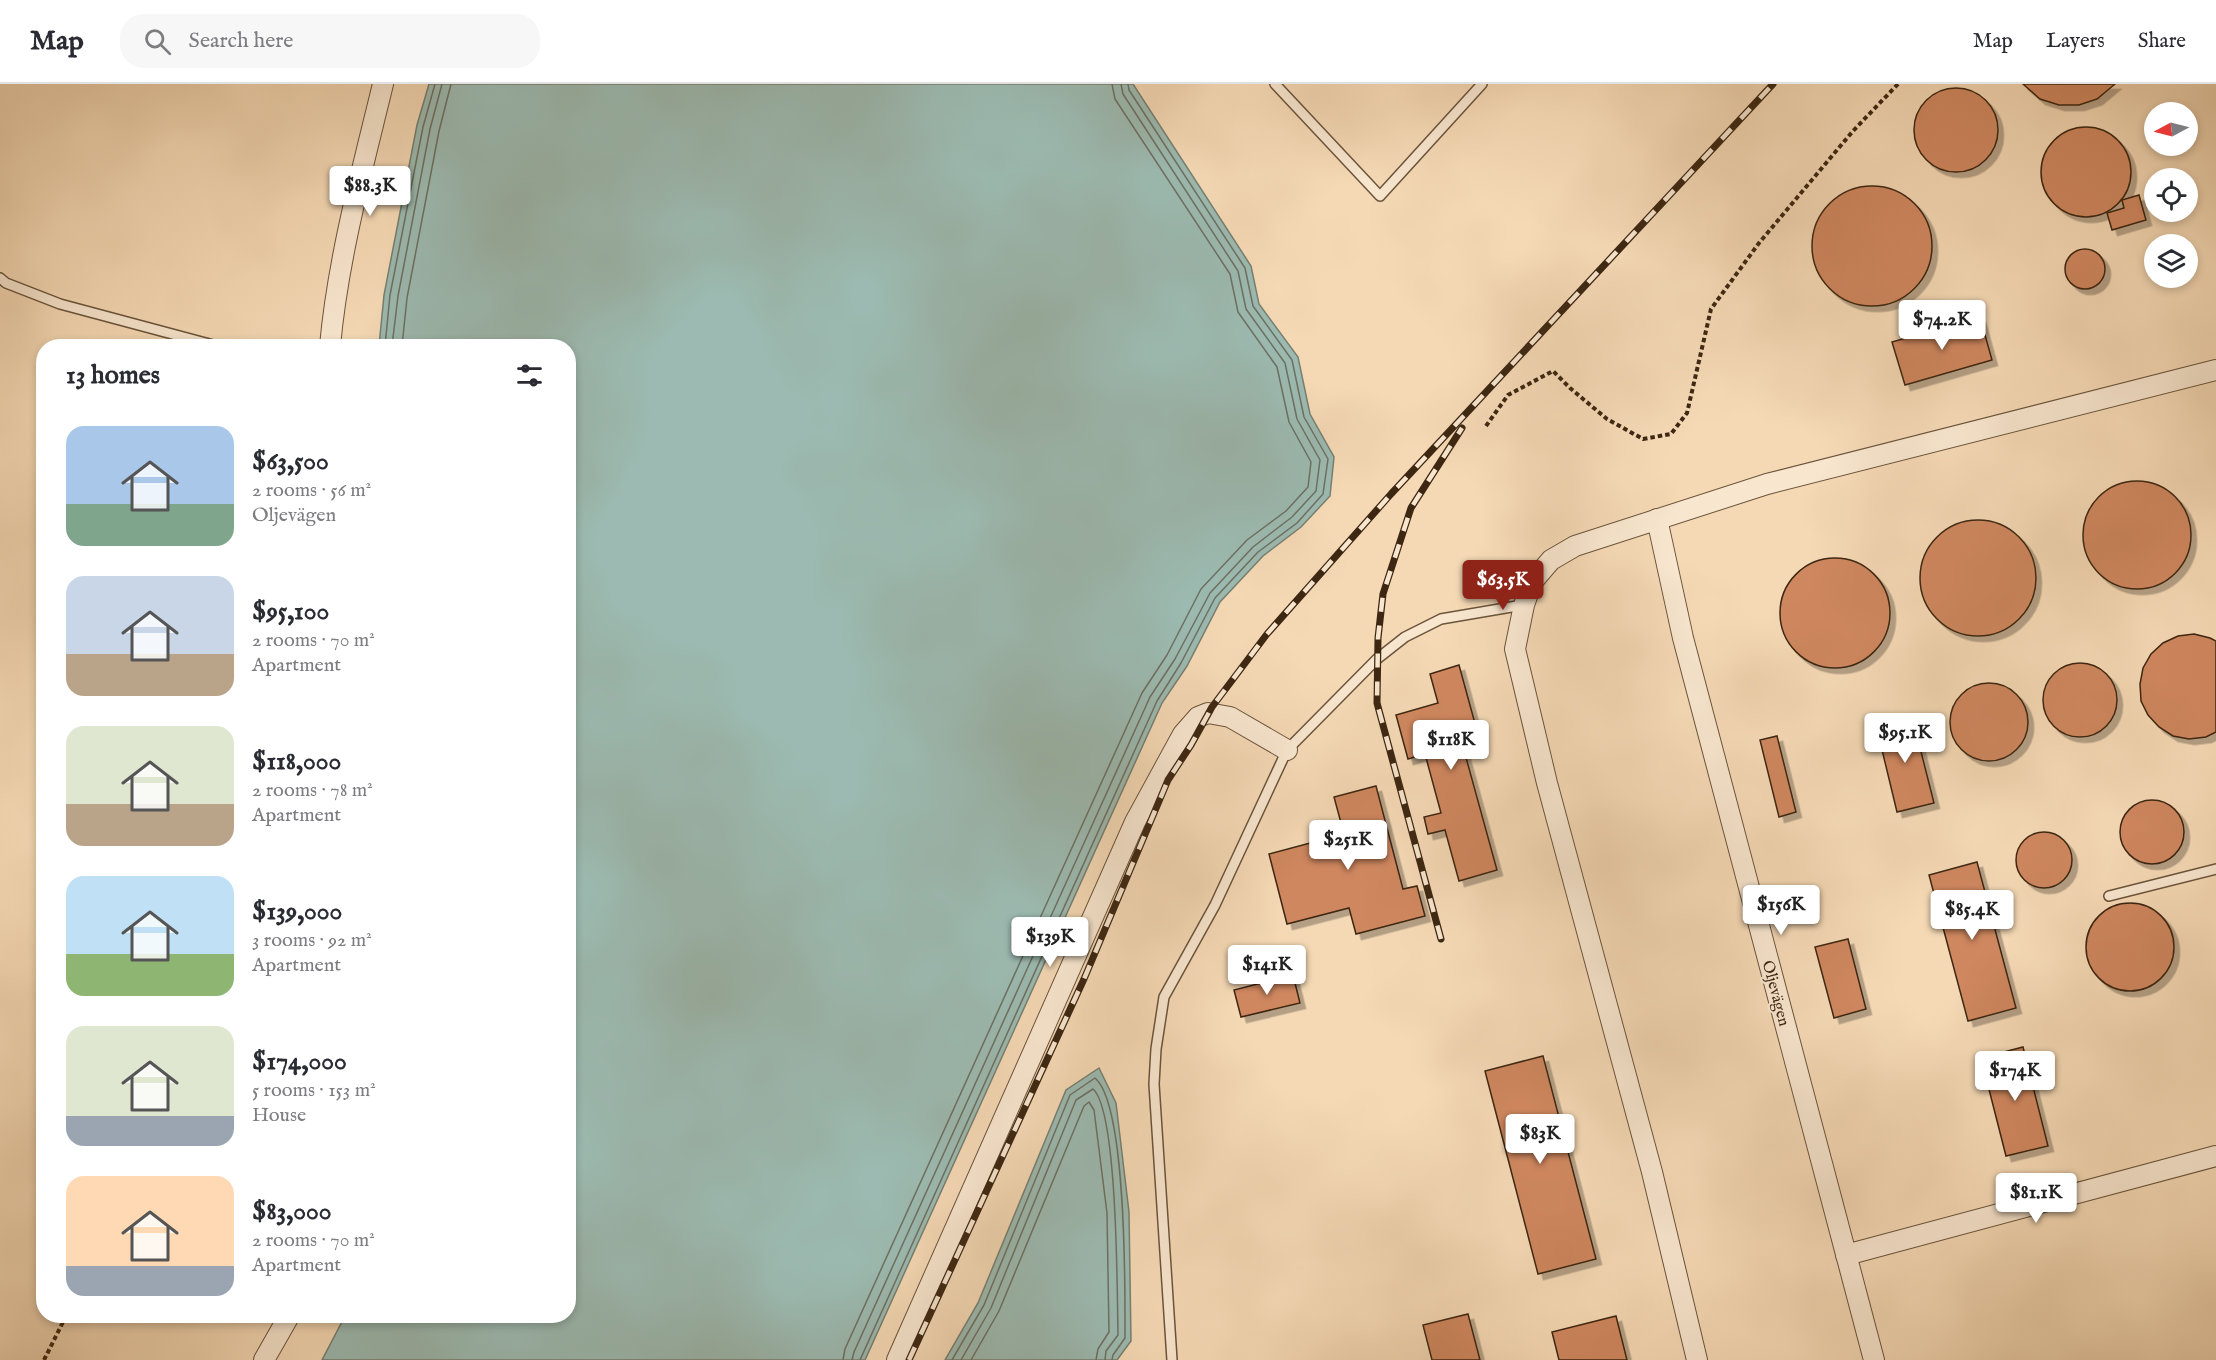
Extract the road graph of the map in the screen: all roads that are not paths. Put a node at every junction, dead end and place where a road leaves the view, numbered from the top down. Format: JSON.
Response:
{"nodes":[{"id":1,"x":383,"y":84,"type":"edge"},
{"id":2,"x":1275,"y":84,"type":"edge"},
{"id":3,"x":1482,"y":84,"type":"edge"},
{"id":4,"x":0,"y":278,"type":"edge"},
{"id":5,"x":191,"y":339,"type":"edge"},
{"id":6,"x":331,"y":339,"type":"edge"},
{"id":7,"x":2216,"y":370,"type":"edge"},
{"id":8,"x":1657,"y":519,"type":"junction"},
{"id":9,"x":1524,"y":605,"type":"junction"},
{"id":10,"x":1287,"y":750,"type":"junction"},
{"id":11,"x":2216,"y":869,"type":"edge"},
{"id":12,"x":2109,"y":896,"type":"dead end"},
{"id":13,"x":2216,"y":1156,"type":"edge"},
{"id":14,"x":1846,"y":1255,"type":"junction"},
{"id":15,"x":285,"y":1323,"type":"edge"},
{"id":16,"x":264,"y":1360,"type":"edge"},
{"id":17,"x":897,"y":1360,"type":"edge"},
{"id":18,"x":1172,"y":1360,"type":"edge"},
{"id":19,"x":1697,"y":1360,"type":"edge"},
{"id":20,"x":1874,"y":1360,"type":"edge"}],
"edges":[{"from":1,"to":6,"type":"street"},
{"from":2,"to":3,"type":"lane"},
{"from":4,"to":5,"type":"lane"},
{"from":7,"to":8,"type":"street"},
{"from":8,"to":9,"type":"street"},
{"from":8,"to":14,"type":"street","name":"Oljevägen"},
{"from":9,"to":10,"type":"lane"},
{"from":9,"to":19,"type":"street"},
{"from":10,"to":17,"type":"street"},
{"from":10,"to":18,"type":"lane"},
{"from":11,"to":12,"type":"lane"},
{"from":13,"to":14,"type":"street"},
{"from":14,"to":20,"type":"street","name":"Oljevägen"},
{"from":15,"to":16,"type":"street"}]}
